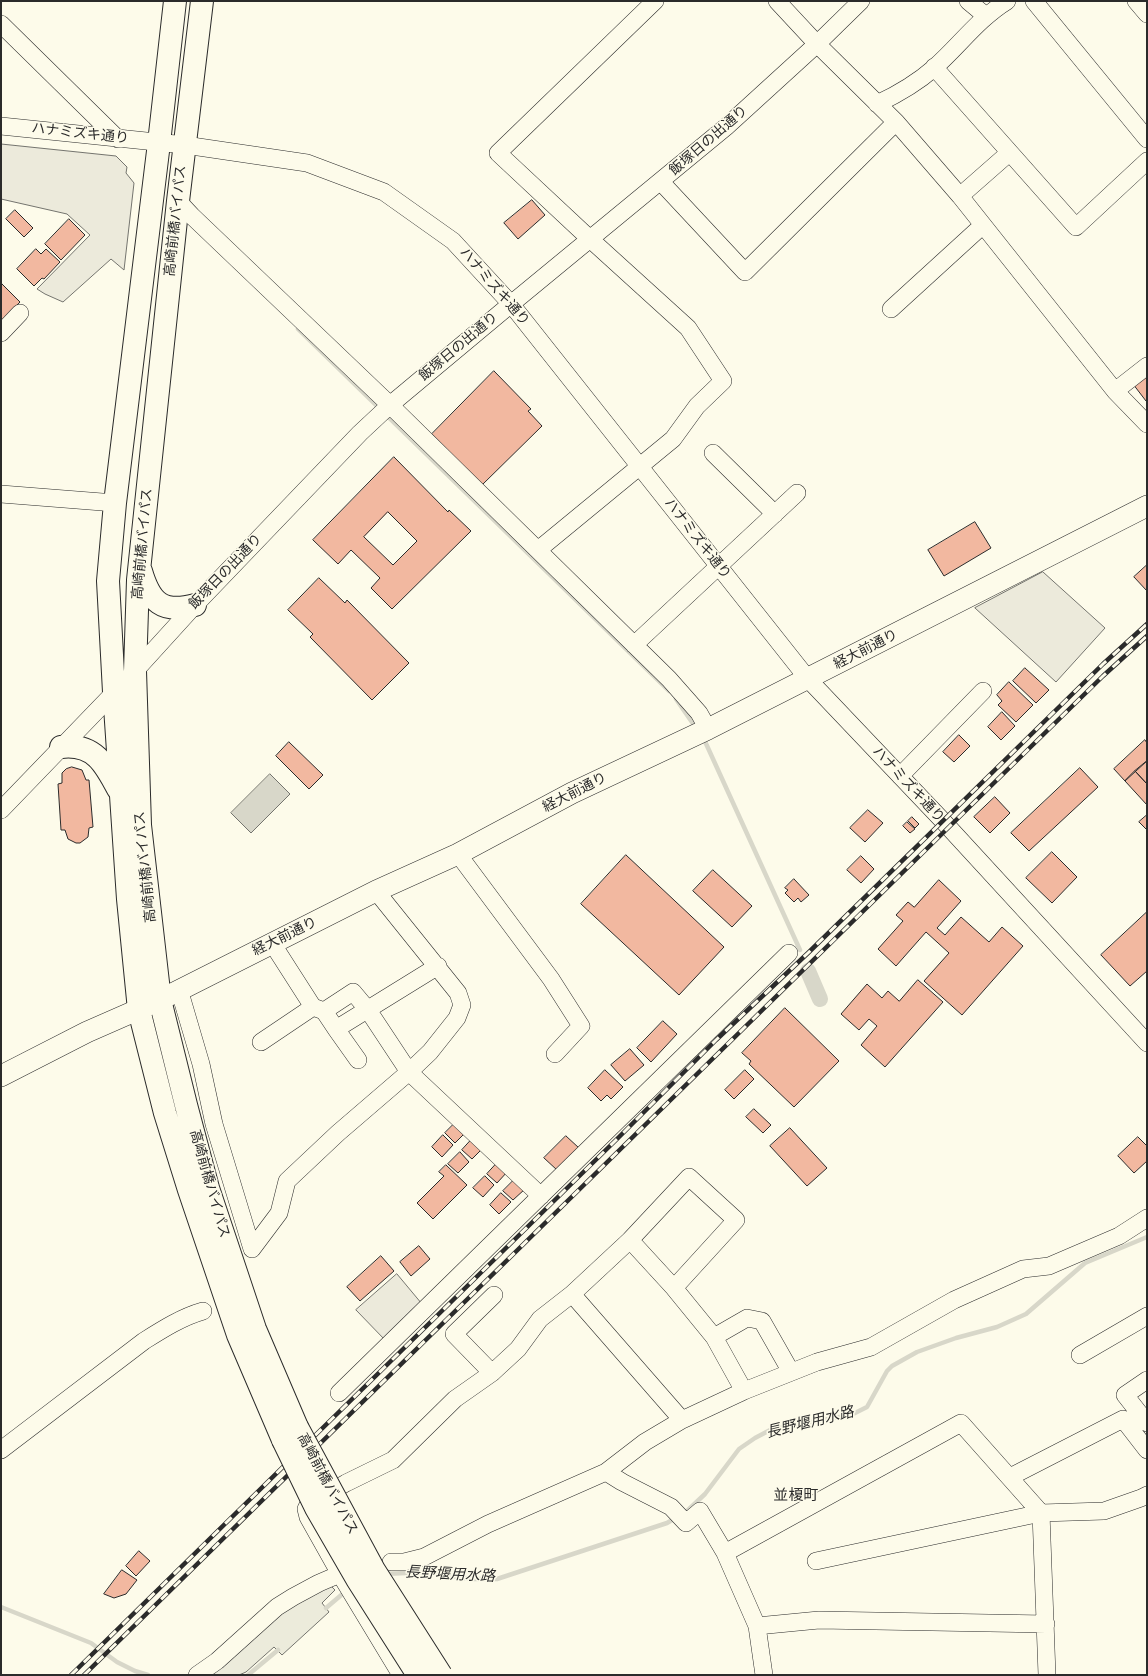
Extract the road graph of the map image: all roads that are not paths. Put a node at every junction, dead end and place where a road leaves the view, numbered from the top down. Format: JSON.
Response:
{"nodes":[{"id":1,"x":175,"y":1,"type":"edge"},
{"id":2,"x":202,"y":1,"type":"edge"},
{"id":3,"x":655,"y":1,"type":"edge"},
{"id":4,"x":777,"y":1,"type":"edge"},
{"id":5,"x":861,"y":1,"type":"edge"},
{"id":6,"x":968,"y":1,"type":"edge"},
{"id":7,"x":1007,"y":1,"type":"edge"},
{"id":8,"x":1034,"y":1,"type":"edge"},
{"id":9,"x":1136,"y":1,"type":"edge"},
{"id":10,"x":1147,"y":14,"type":"edge"},
{"id":11,"x":986,"y":16,"type":"junction"},
{"id":12,"x":1,"y":24,"type":"edge"},
{"id":13,"x":817,"y":44,"type":"junction"},
{"id":14,"x":934,"y":67,"type":"junction"},
{"id":15,"x":877,"y":104,"type":"junction"},
{"id":16,"x":896,"y":122,"type":"junction"},
{"id":17,"x":1,"y":126,"type":"edge"},
{"id":18,"x":118,"y":138,"type":"junction"},
{"id":19,"x":1147,"y":139,"type":"edge"},
{"id":20,"x":159,"y":142,"type":"junction"},
{"id":21,"x":185,"y":145,"type":"junction"},
{"id":22,"x":1009,"y":153,"type":"junction"},
{"id":23,"x":1147,"y":161,"type":"edge"},
{"id":24,"x":661,"y":182,"type":"junction"},
{"id":25,"x":960,"y":196,"type":"junction"},
{"id":26,"x":178,"y":201,"type":"junction"},
{"id":27,"x":983,"y":225,"type":"junction"},
{"id":28,"x":590,"y":239,"type":"junction"},
{"id":29,"x":510,"y":304,"type":"junction"},
{"id":30,"x":891,"y":309,"type":"dead end"},
{"id":31,"x":20,"y":313,"type":"dead end"},
{"id":32,"x":1,"y":333,"type":"edge"},
{"id":33,"x":1147,"y":366,"type":"edge"},
{"id":34,"x":1115,"y":391,"type":"junction"},
{"id":35,"x":390,"y":405,"type":"junction"},
{"id":36,"x":1147,"y":424,"type":"edge"},
{"id":37,"x":713,"y":453,"type":"dead end"},
{"id":38,"x":640,"y":467,"type":"junction"},
{"id":39,"x":797,"y":493,"type":"dead end"},
{"id":40,"x":1,"y":494,"type":"edge"},
{"id":41,"x":115,"y":504,"type":"junction"},
{"id":42,"x":1147,"y":506,"type":"edge"},
{"id":43,"x":775,"y":514,"type":"junction"},
{"id":44,"x":538,"y":550,"type":"junction"},
{"id":45,"x":139,"y":566,"type":"junction"},
{"id":46,"x":718,"y":566,"type":"junction"},
{"id":47,"x":195,"y":605,"type":"junction"},
{"id":48,"x":634,"y":645,"type":"junction"},
{"id":49,"x":135,"y":671,"type":"junction"},
{"id":50,"x":808,"y":680,"type":"junction"},
{"id":51,"x":983,"y":691,"type":"dead end"},
{"id":52,"x":114,"y":692,"type":"junction"},
{"id":53,"x":708,"y":729,"type":"junction"},
{"id":54,"x":61,"y":747,"type":"junction"},
{"id":55,"x":900,"y":776,"type":"junction"},
{"id":56,"x":121,"y":793,"type":"junction"},
{"id":57,"x":1,"y":810,"type":"edge"},
{"id":58,"x":458,"y":854,"type":"junction"},
{"id":59,"x":376,"y":891,"type":"junction"},
{"id":60,"x":272,"y":943,"type":"junction"},
{"id":61,"x":789,"y":953,"type":"dead end"},
{"id":62,"x":438,"y":966,"type":"junction"},
{"id":63,"x":180,"y":989,"type":"junction"},
{"id":64,"x":160,"y":1000,"type":"junction"},
{"id":65,"x":319,"y":1009,"type":"junction"},
{"id":66,"x":139,"y":1010,"type":"junction"},
{"id":67,"x":368,"y":1010,"type":"junction"},
{"id":68,"x":336,"y":1029,"type":"junction"},
{"id":69,"x":261,"y":1042,"type":"dead end"},
{"id":70,"x":1147,"y":1043,"type":"edge"},
{"id":71,"x":555,"y":1054,"type":"dead end"},
{"id":72,"x":358,"y":1060,"type":"dead end"},
{"id":73,"x":409,"y":1072,"type":"junction"},
{"id":74,"x":1,"y":1076,"type":"edge"},
{"id":75,"x":541,"y":1196,"type":"junction"},
{"id":76,"x":1147,"y":1218,"type":"edge"},
{"id":77,"x":630,"y":1240,"type":"junction"},
{"id":78,"x":674,"y":1288,"type":"junction"},
{"id":79,"x":494,"y":1294,"type":"dead end"},
{"id":80,"x":572,"y":1294,"type":"junction"},
{"id":81,"x":203,"y":1311,"type":"dead end"},
{"id":82,"x":1147,"y":1316,"type":"edge"},
{"id":83,"x":714,"y":1337,"type":"junction"},
{"id":84,"x":1080,"y":1356,"type":"dead end"},
{"id":85,"x":791,"y":1372,"type":"junction"},
{"id":86,"x":492,"y":1373,"type":"junction"},
{"id":87,"x":1147,"y":1380,"type":"edge"},
{"id":88,"x":744,"y":1391,"type":"junction"},
{"id":89,"x":339,"y":1393,"type":"dead end"},
{"id":90,"x":682,"y":1420,"type":"junction"},
{"id":91,"x":1147,"y":1423,"type":"edge"},
{"id":92,"x":290,"y":1433,"type":"junction"},
{"id":93,"x":1,"y":1450,"type":"edge"},
{"id":94,"x":1147,"y":1450,"type":"edge"},
{"id":95,"x":606,"y":1472,"type":"junction"},
{"id":96,"x":1010,"y":1477,"type":"junction"},
{"id":97,"x":1147,"y":1495,"type":"edge"},
{"id":98,"x":1041,"y":1513,"type":"junction"},
{"id":99,"x":725,"y":1553,"type":"junction"},
{"id":100,"x":816,"y":1561,"type":"dead end"},
{"id":101,"x":391,"y":1562,"type":"dead end"},
{"id":102,"x":342,"y":1578,"type":"junction"},
{"id":103,"x":1046,"y":1624,"type":"junction"},
{"id":104,"x":757,"y":1626,"type":"junction"},
{"id":105,"x":197,"y":1675,"type":"edge"},
{"id":106,"x":401,"y":1675,"type":"edge"},
{"id":107,"x":418,"y":1675,"type":"edge"},
{"id":108,"x":440,"y":1675,"type":"edge"},
{"id":109,"x":764,"y":1675,"type":"edge"},
{"id":110,"x":1047,"y":1675,"type":"edge"}],
"edges":[{"from":1,"to":20,"type":"highway","name":"高崎前橋バイパス"},
{"from":2,"to":21,"type":"highway","name":"高崎前橋バイパス"},
{"from":3,"to":28,"type":"street"},
{"from":4,"to":13,"type":"street"},
{"from":5,"to":13,"type":"street","name":"飯塚日の出通り"},
{"from":6,"to":11,"type":"street"},
{"from":7,"to":11,"type":"street"},
{"from":8,"to":19,"type":"street"},
{"from":9,"to":10,"type":"street"},
{"from":11,"to":14,"type":"street"},
{"from":12,"to":18,"type":"street"},
{"from":13,"to":15,"type":"street"},
{"from":13,"to":24,"type":"street","name":"飯塚日の出通り"},
{"from":14,"to":15,"type":"street"},
{"from":14,"to":22,"type":"street"},
{"from":15,"to":16,"type":"street"},
{"from":16,"to":24,"type":"street"},
{"from":16,"to":25,"type":"street"},
{"from":17,"to":18,"type":"street","name":"ハナミズキ通り"},
{"from":18,"to":20,"type":"street","name":"ハナミズキ通り"},
{"from":20,"to":21,"type":"street","name":"ハナミズキ通り"},
{"from":20,"to":41,"type":"highway","name":"高崎前橋バイパス"},
{"from":21,"to":26,"type":"highway","name":"高崎前橋バイパス"},
{"from":21,"to":29,"type":"street","name":"ハナミズキ通り"},
{"from":22,"to":23,"type":"street"},
{"from":22,"to":25,"type":"street"},
{"from":24,"to":28,"type":"street","name":"飯塚日の出通り"},
{"from":25,"to":27,"type":"street"},
{"from":26,"to":35,"type":"street"},
{"from":26,"to":45,"type":"highway","name":"高崎前橋バイパス"},
{"from":27,"to":30,"type":"street"},
{"from":27,"to":34,"type":"street"},
{"from":28,"to":29,"type":"street","name":"飯塚日の出通り"},
{"from":28,"to":38,"type":"street"},
{"from":29,"to":35,"type":"street","name":"飯塚日の出通り"},
{"from":29,"to":38,"type":"street","name":"ハナミズキ通り"},
{"from":31,"to":32,"type":"street"},
{"from":33,"to":34,"type":"street"},
{"from":34,"to":36,"type":"street"},
{"from":35,"to":44,"type":"street"},
{"from":35,"to":47,"type":"street","name":"飯塚日の出通り"},
{"from":37,"to":43,"type":"street"},
{"from":38,"to":44,"type":"street"},
{"from":38,"to":46,"type":"street","name":"ハナミズキ通り"},
{"from":39,"to":43,"type":"street"},
{"from":40,"to":41,"type":"street"},
{"from":41,"to":52,"type":"highway","name":"高崎前橋バイパス"},
{"from":42,"to":50,"type":"main road","name":"経大前通り"},
{"from":43,"to":46,"type":"street"},
{"from":44,"to":48,"type":"street"},
{"from":45,"to":47,"type":"highway"},
{"from":45,"to":49,"type":"highway","name":"高崎前橋バイパス"},
{"from":46,"to":48,"type":"street"},
{"from":46,"to":50,"type":"street","name":"ハナミズキ通り"},
{"from":47,"to":49,"type":"street","name":"飯塚日の出通り"},
{"from":48,"to":53,"type":"street"},
{"from":49,"to":52,"type":"street","name":"飯塚日の出通り"},
{"from":49,"to":64,"type":"highway","name":"高崎前橋バイパス"},
{"from":50,"to":53,"type":"main road","name":"経大前通り"},
{"from":50,"to":55,"type":"street","name":"ハナミズキ通り"},
{"from":51,"to":55,"type":"street"},
{"from":52,"to":54,"type":"street","name":"飯塚日の出通り"},
{"from":52,"to":56,"type":"highway","name":"高崎前橋バイパス"},
{"from":53,"to":58,"type":"main road","name":"経大前通り"},
{"from":54,"to":56,"type":"highway"},
{"from":54,"to":57,"type":"street","name":"飯塚日の出通り"},
{"from":55,"to":70,"type":"street","name":"ハナミズキ通り"},
{"from":56,"to":66,"type":"highway","name":"高崎前橋バイパス"},
{"from":58,"to":59,"type":"main road","name":"経大前通り"},
{"from":58,"to":71,"type":"street"},
{"from":59,"to":60,"type":"main road","name":"経大前通り"},
{"from":59,"to":62,"type":"street"},
{"from":60,"to":63,"type":"main road","name":"経大前通り"},
{"from":60,"to":65,"type":"street"},
{"from":61,"to":75,"type":"street"},
{"from":62,"to":67,"type":"street"},
{"from":62,"to":73,"type":"street"},
{"from":63,"to":64,"type":"main road","name":"経大前通り"},
{"from":63,"to":73,"type":"street"},
{"from":64,"to":66,"type":"main road","name":"経大前通り"},
{"from":64,"to":92,"type":"highway","name":"高崎前橋バイパス"},
{"from":65,"to":67,"type":"street"},
{"from":65,"to":68,"type":"street"},
{"from":65,"to":69,"type":"street"},
{"from":66,"to":74,"type":"main road","name":"経大前通り"},
{"from":66,"to":92,"type":"highway","name":"高崎前橋バイパス"},
{"from":67,"to":68,"type":"street"},
{"from":67,"to":73,"type":"street"},
{"from":68,"to":72,"type":"street"},
{"from":73,"to":75,"type":"street"},
{"from":75,"to":89,"type":"street"},
{"from":76,"to":85,"type":"street"},
{"from":77,"to":78,"type":"street"},
{"from":77,"to":78,"type":"street"},
{"from":77,"to":80,"type":"street"},
{"from":78,"to":83,"type":"street"},
{"from":79,"to":86,"type":"street"},
{"from":80,"to":86,"type":"street"},
{"from":80,"to":90,"type":"street"},
{"from":81,"to":93,"type":"street"},
{"from":82,"to":84,"type":"street"},
{"from":83,"to":85,"type":"street"},
{"from":83,"to":88,"type":"street"},
{"from":85,"to":88,"type":"street"},
{"from":86,"to":102,"type":"street"},
{"from":87,"to":91,"type":"street"},
{"from":88,"to":90,"type":"street"},
{"from":90,"to":95,"type":"street"},
{"from":92,"to":107,"type":"highway","name":"高崎前橋バイパス","bridge":true},
{"from":92,"to":108,"type":"highway","name":"高崎前橋バイパス","bridge":true},
{"from":94,"to":96,"type":"street"},
{"from":95,"to":99,"type":"street"},
{"from":95,"to":101,"type":"street"},
{"from":96,"to":98,"type":"street"},
{"from":96,"to":99,"type":"street"},
{"from":97,"to":98,"type":"street"},
{"from":98,"to":100,"type":"street"},
{"from":98,"to":103,"type":"street"},
{"from":99,"to":104,"type":"street"},
{"from":102,"to":105,"type":"street"},
{"from":102,"to":106,"type":"street"},
{"from":103,"to":104,"type":"street"},
{"from":103,"to":110,"type":"street"},
{"from":104,"to":109,"type":"street"}]}
